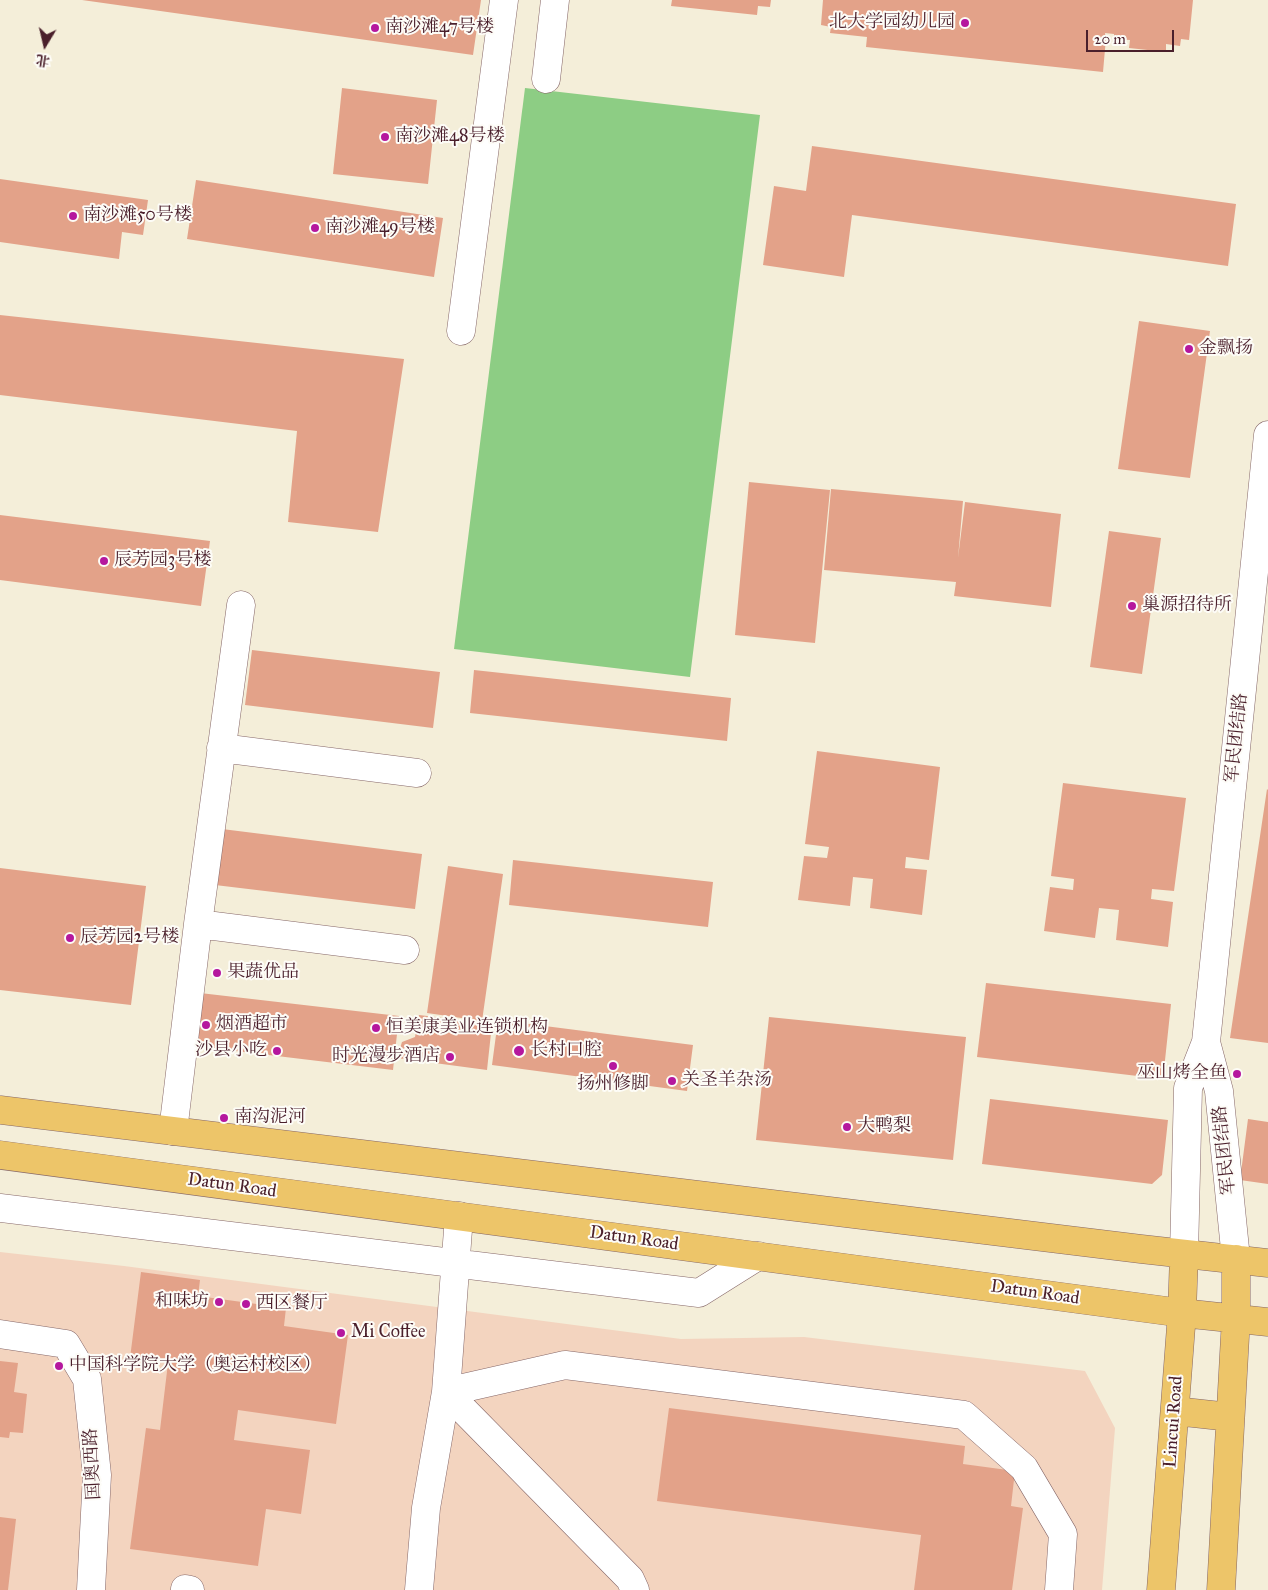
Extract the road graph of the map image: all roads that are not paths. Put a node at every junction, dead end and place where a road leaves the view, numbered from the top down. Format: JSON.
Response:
{"nodes":[{"id":1,"x":504,"y":0,"type":"edge"},
{"id":2,"x":555,"y":0,"type":"edge"},
{"id":3,"x":546,"y":79,"type":"dead end"},
{"id":4,"x":462,"y":331,"type":"dead end"},
{"id":5,"x":1268,"y":435,"type":"edge"},
{"id":6,"x":241,"y":605,"type":"dead end"},
{"id":7,"x":221,"y":748,"type":"junction"},
{"id":8,"x":417,"y":773,"type":"dead end"},
{"id":9,"x":198,"y":924,"type":"junction"},
{"id":10,"x":405,"y":950,"type":"dead end"},
{"id":11,"x":1206,"y":1042,"type":"junction"},
{"id":12,"x":0,"y":1110,"type":"edge"},
{"id":13,"x":173,"y":1131,"type":"junction"},
{"id":14,"x":0,"y":1155,"type":"edge"},
{"id":15,"x":0,"y":1208,"type":"edge"},
{"id":16,"x":459,"y":1216,"type":"junction"},
{"id":17,"x":1184,"y":1254,"type":"junction"},
{"id":18,"x":758,"y":1256,"type":"junction"},
{"id":19,"x":1236,"y":1259,"type":"junction"},
{"id":20,"x":455,"y":1263,"type":"junction"},
{"id":21,"x":1268,"y":1263,"type":"edge"},
{"id":22,"x":1182,"y":1313,"type":"junction"},
{"id":23,"x":1236,"y":1318,"type":"junction"},
{"id":24,"x":1268,"y":1322,"type":"edge"},
{"id":25,"x":0,"y":1334,"type":"edge"},
{"id":26,"x":446,"y":1392,"type":"junction"},
{"id":27,"x":1175,"y":1411,"type":"junction"},
{"id":28,"x":1230,"y":1417,"type":"junction"},
{"id":29,"x":186,"y":1589,"type":"edge"},
{"id":30,"x":91,"y":1590,"type":"edge"},
{"id":31,"x":190,"y":1590,"type":"edge"},
{"id":32,"x":419,"y":1590,"type":"edge"},
{"id":33,"x":635,"y":1590,"type":"edge"},
{"id":34,"x":1059,"y":1590,"type":"edge"},
{"id":35,"x":1161,"y":1590,"type":"edge"},
{"id":36,"x":1221,"y":1590,"type":"edge"}],
"edges":[{"from":1,"to":4,"type":"street"},
{"from":2,"to":3,"type":"street"},
{"from":5,"to":11,"type":"street","name":"军民团结路"},
{"from":6,"to":7,"type":"street"},
{"from":7,"to":8,"type":"street"},
{"from":7,"to":9,"type":"street"},
{"from":9,"to":10,"type":"street"},
{"from":9,"to":13,"type":"street"},
{"from":11,"to":17,"type":"street","name":"军民团结路"},
{"from":11,"to":19,"type":"street","name":"军民团结路"},
{"from":12,"to":13,"type":"main road"},
{"from":13,"to":17,"type":"main road"},
{"from":14,"to":16,"type":"main road","name":"Datun Road"},
{"from":15,"to":20,"type":"street"},
{"from":16,"to":18,"type":"main road","name":"Datun Road"},
{"from":16,"to":20,"type":"street"},
{"from":17,"to":19,"type":"main road"},
{"from":17,"to":22,"type":"main road","name":"Lincui Road"},
{"from":18,"to":20,"type":"street"},
{"from":18,"to":22,"type":"main road","name":"Datun Road"},
{"from":19,"to":21,"type":"main road"},
{"from":19,"to":23,"type":"main road"},
{"from":20,"to":26,"type":"street"},
{"from":22,"to":23,"type":"main road","name":"Datun Road"},
{"from":22,"to":27,"type":"main road","name":"Lincui Road"},
{"from":23,"to":24,"type":"main road","name":"Datun Road"},
{"from":23,"to":28,"type":"main road"},
{"from":25,"to":30,"type":"street","name":"国奥西路"},
{"from":26,"to":32,"type":"street"},
{"from":26,"to":33,"type":"street"},
{"from":26,"to":34,"type":"street"},
{"from":27,"to":28,"type":"main road"},
{"from":27,"to":35,"type":"main road","name":"Lincui Road"},
{"from":28,"to":36,"type":"main road"},
{"from":29,"to":31,"type":"street"}]}
